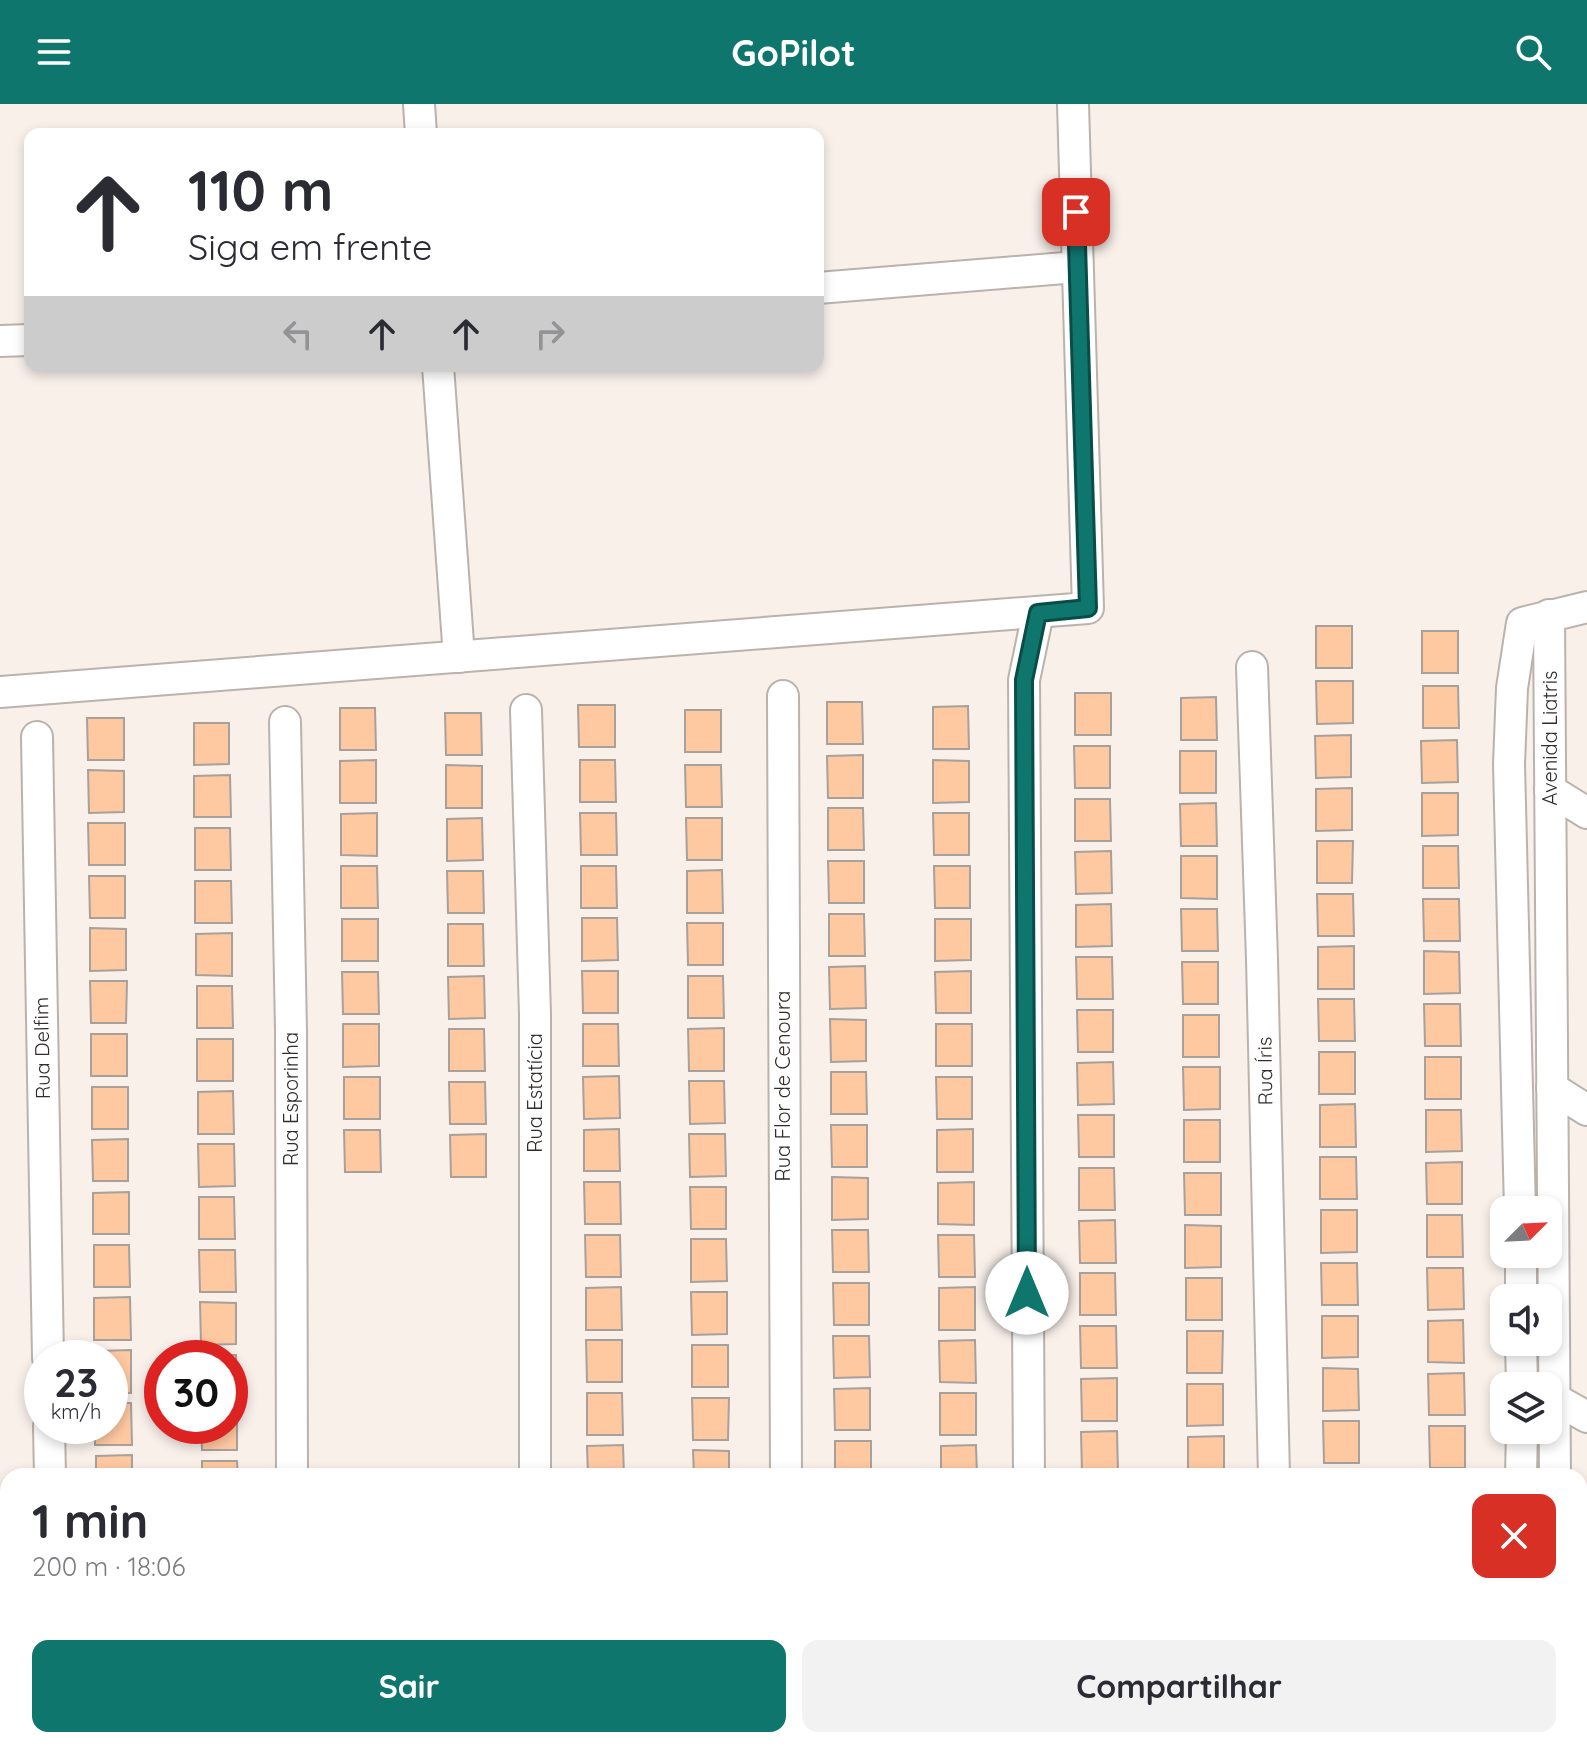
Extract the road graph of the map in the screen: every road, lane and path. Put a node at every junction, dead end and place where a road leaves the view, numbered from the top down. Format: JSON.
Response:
{"nodes":[{"id":1,"x":419,"y":104,"type":"edge"},
{"id":2,"x":1073,"y":104,"type":"edge"},
{"id":3,"x":421,"y":128,"type":"edge"},
{"id":4,"x":1077,"y":267,"type":"junction"},
{"id":5,"x":824,"y":288,"type":"edge"},
{"id":6,"x":24,"y":340,"type":"edge"},
{"id":7,"x":0,"y":341,"type":"edge"},
{"id":8,"x":438,"y":372,"type":"edge"},
{"id":9,"x":1587,"y":607,"type":"edge"},
{"id":10,"x":1038,"y":613,"type":"junction"},
{"id":11,"x":1549,"y":615,"type":"junction"},
{"id":12,"x":459,"y":657,"type":"junction"},
{"id":13,"x":1252,"y":667,"type":"dead end"},
{"id":14,"x":0,"y":692,"type":"edge"},
{"id":15,"x":783,"y":696,"type":"dead end"},
{"id":16,"x":526,"y":710,"type":"dead end"},
{"id":17,"x":285,"y":722,"type":"dead end"},
{"id":18,"x":37,"y":737,"type":"dead end"},
{"id":19,"x":1550,"y":790,"type":"junction"},
{"id":20,"x":1587,"y":813,"type":"edge"},
{"id":21,"x":1552,"y":1088,"type":"junction"},
{"id":22,"x":1587,"y":1110,"type":"edge"},
{"id":23,"x":1520,"y":1196,"type":"edge"},
{"id":24,"x":48,"y":1340,"type":"edge"},
{"id":25,"x":1555,"y":1372,"type":"edge"},
{"id":26,"x":1562,"y":1403,"type":"edge"},
{"id":27,"x":1587,"y":1417,"type":"edge"},
{"id":28,"x":49,"y":1444,"type":"edge"},
{"id":29,"x":1522,"y":1444,"type":"edge"},
{"id":30,"x":1555,"y":1444,"type":"edge"},
{"id":31,"x":50,"y":1468,"type":"edge"},
{"id":32,"x":292,"y":1468,"type":"edge"},
{"id":33,"x":535,"y":1468,"type":"edge"},
{"id":34,"x":786,"y":1468,"type":"edge"},
{"id":35,"x":1029,"y":1468,"type":"edge"},
{"id":36,"x":1274,"y":1468,"type":"edge"},
{"id":37,"x":1521,"y":1468,"type":"edge"},
{"id":38,"x":1555,"y":1468,"type":"edge"}],
"edges":[{"from":1,"to":3,"type":"street"},
{"from":2,"to":4,"type":"street"},
{"from":4,"to":5,"type":"street"},
{"from":4,"to":10,"type":"street"},
{"from":6,"to":7,"type":"street"},
{"from":8,"to":12,"type":"street"},
{"from":9,"to":11,"type":"street"},
{"from":10,"to":12,"type":"street"},
{"from":10,"to":35,"type":"street"},
{"from":11,"to":19,"type":"street","name":"Avenida Liatris"},
{"from":11,"to":23,"type":"street","name":"Avenida Liatris"},
{"from":12,"to":14,"type":"street"},
{"from":13,"to":36,"type":"street","name":"Rua Íris"},
{"from":15,"to":34,"type":"street","name":"Rua Flor de Cenoura"},
{"from":16,"to":33,"type":"street","name":"Rua Estatícia"},
{"from":17,"to":32,"type":"street","name":"Rua Esporinha"},
{"from":18,"to":24,"type":"street","name":"Rua Delfim"},
{"from":19,"to":20,"type":"street"},
{"from":19,"to":21,"type":"street","name":"Avenida Liatris"},
{"from":21,"to":22,"type":"street"},
{"from":21,"to":25,"type":"street","name":"Avenida Liatris"},
{"from":26,"to":27,"type":"street"},
{"from":28,"to":31,"type":"street"},
{"from":29,"to":37,"type":"street"},
{"from":30,"to":38,"type":"street","name":"Avenida Liatris"}]}
